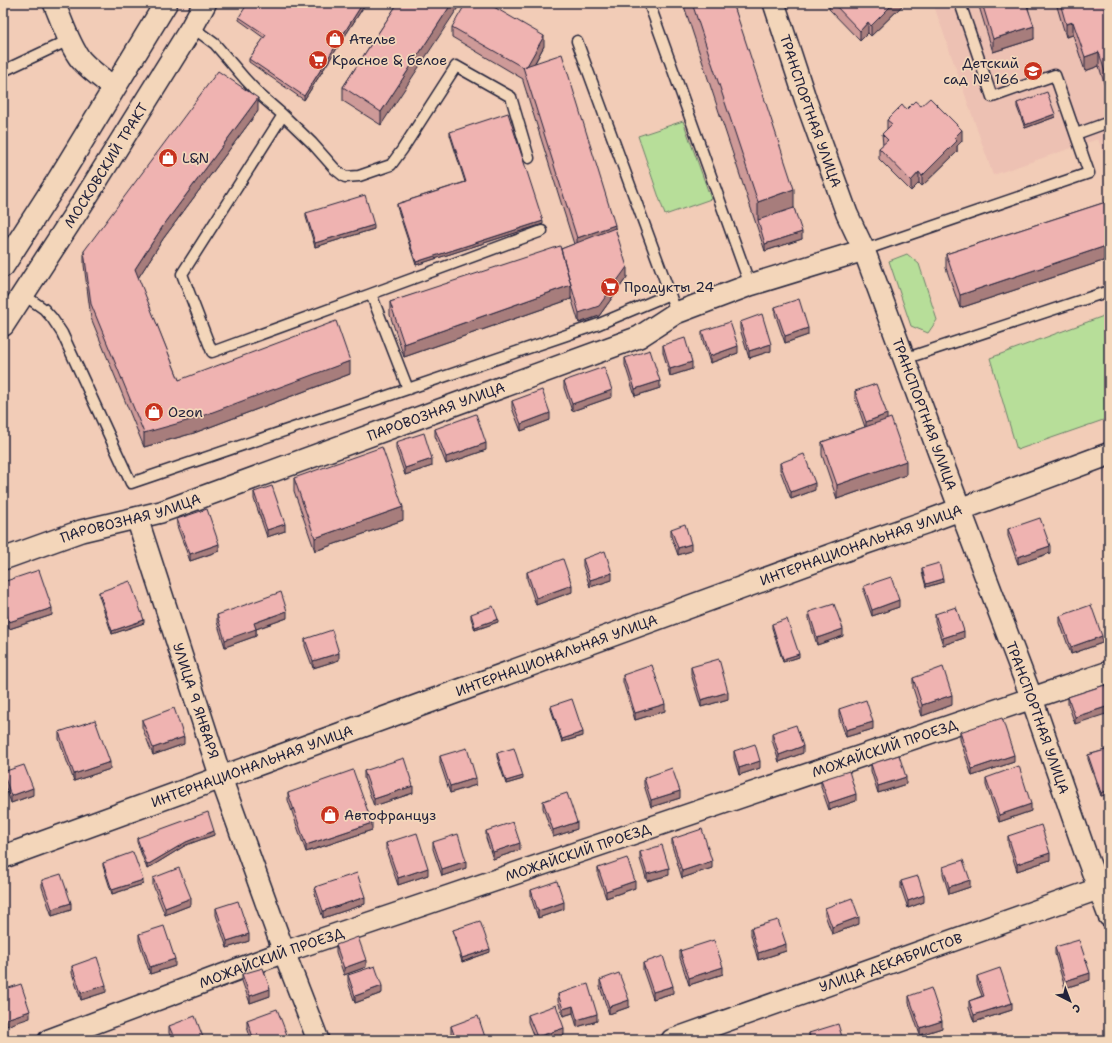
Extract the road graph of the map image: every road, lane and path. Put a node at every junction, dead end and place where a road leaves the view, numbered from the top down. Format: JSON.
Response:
{"nodes":[{"id":1,"x":54,"y":3,"type":"edge"},
{"id":2,"x":166,"y":3,"type":"edge"},
{"id":3,"x":205,"y":3,"type":"edge"},
{"id":4,"x":649,"y":3,"type":"edge"},
{"id":5,"x":774,"y":3,"type":"edge"},
{"id":6,"x":960,"y":3,"type":"edge"},
{"id":7,"x":192,"y":27,"type":"junction"},
{"id":8,"x":70,"y":40,"type":"junction"},
{"id":9,"x":578,"y":41,"type":"dead end"},
{"id":10,"x":3,"y":71,"type":"edge"},
{"id":11,"x":114,"y":88,"type":"junction"},
{"id":12,"x":283,"y":115,"type":"junction"},
{"id":13,"x":1109,"y":122,"type":"edge"},
{"id":14,"x":1076,"y":134,"type":"junction"},
{"id":15,"x":529,"y":158,"type":"dead end"},
{"id":16,"x":542,"y":231,"type":"dead end"},
{"id":17,"x":864,"y":250,"type":"junction"},
{"id":18,"x":3,"y":266,"type":"edge"},
{"id":19,"x":750,"y":285,"type":"junction"},
{"id":20,"x":1109,"y":291,"type":"edge"},
{"id":21,"x":371,"y":294,"type":"junction"},
{"id":22,"x":24,"y":295,"type":"junction"},
{"id":23,"x":673,"y":304,"type":"junction"},
{"id":24,"x":3,"y":326,"type":"edge"},
{"id":25,"x":904,"y":359,"type":"junction"},
{"id":26,"x":408,"y":389,"type":"junction"},
{"id":27,"x":1109,"y":454,"type":"edge"},
{"id":28,"x":960,"y":508,"type":"junction"},
{"id":29,"x":137,"y":518,"type":"junction"},
{"id":30,"x":3,"y":559,"type":"edge"},
{"id":31,"x":1109,"y":672,"type":"edge"},
{"id":32,"x":1032,"y":699,"type":"junction"},
{"id":33,"x":221,"y":778,"type":"junction"},
{"id":34,"x":3,"y":857,"type":"edge"},
{"id":35,"x":1104,"y":887,"type":"edge"},
{"id":36,"x":1109,"y":916,"type":"edge"},
{"id":37,"x":284,"y":952,"type":"junction"},
{"id":38,"x":49,"y":1040,"type":"edge"},
{"id":39,"x":318,"y":1040,"type":"edge"},
{"id":40,"x":672,"y":1040,"type":"edge"}],
"edges":[{"from":1,"to":8,"type":"street"},
{"from":2,"to":11,"type":"street"},
{"from":3,"to":7,"type":"street","name":"МОСКОВСКИЙ ТРАКТ"},
{"from":4,"to":19,"type":"lane"},
{"from":5,"to":17,"type":"street","name":"ТРАНСПОРТНАЯ УЛИЦА"},
{"from":6,"to":14,"type":"lane"},
{"from":7,"to":12,"type":"lane"},
{"from":7,"to":22,"type":"street","name":"МОСКОВСКИЙ ТРАКТ"},
{"from":8,"to":10,"type":"lane"},
{"from":8,"to":11,"type":"street"},
{"from":9,"to":23,"type":"lane"},
{"from":11,"to":18,"type":"street"},
{"from":12,"to":15,"type":"lane"},
{"from":12,"to":21,"type":"lane"},
{"from":13,"to":14,"type":"lane"},
{"from":14,"to":17,"type":"lane"},
{"from":16,"to":21,"type":"lane"},
{"from":17,"to":19,"type":"street","name":"ПАРОВОЗНАЯ УЛИЦА"},
{"from":17,"to":25,"type":"street","name":"ТРАНСПОРТНАЯ УЛИЦА"},
{"from":19,"to":23,"type":"street","name":"ПАРОВОЗНАЯ УЛИЦА"},
{"from":20,"to":25,"type":"lane"},
{"from":21,"to":26,"type":"lane"},
{"from":22,"to":24,"type":"street","name":"МОСКОВСКИЙ ТРАКТ"},
{"from":22,"to":26,"type":"lane"},
{"from":23,"to":26,"type":"lane"},
{"from":23,"to":29,"type":"street","name":"ПАРОВОЗНАЯ УЛИЦА"},
{"from":25,"to":28,"type":"street","name":"ТРАНСПОРТНАЯ УЛИЦА"},
{"from":27,"to":28,"type":"street","name":"ИНТЕРНАЦИОНАЛЬНАЯ УЛИЦА"},
{"from":28,"to":32,"type":"street","name":"ТРАНСПОРТНАЯ УЛИЦА"},
{"from":28,"to":33,"type":"street","name":"ИНТЕРНАЦИОНАЛЬНАЯ УЛИЦА"},
{"from":29,"to":30,"type":"street","name":"ПАРОВОЗНАЯ УЛИЦА"},
{"from":29,"to":33,"type":"street","name":"УЛИЦА 9 ЯНВАРЯ"},
{"from":31,"to":32,"type":"street","name":"МОЖАЙСКИЙ ПРОЕЗД"},
{"from":32,"to":35,"type":"street","name":"ТРАНСПОРТНАЯ УЛИЦА"},
{"from":32,"to":37,"type":"street","name":"МОЖАЙСКИЙ ПРОЕЗД"},
{"from":33,"to":34,"type":"street","name":"ИНТЕРНАЦИОНАЛЬНАЯ УЛИЦА"},
{"from":33,"to":37,"type":"street","name":"УЛИЦА 9 ЯНВАРЯ"},
{"from":35,"to":36,"type":"street","name":"ТРАНСПОРТНАЯ УЛИЦА"},
{"from":35,"to":40,"type":"street","name":"УЛИЦА ДЕКАБРИСТОВ"},
{"from":37,"to":38,"type":"street","name":"МОЖАЙСКИЙ ПРОЕЗД"},
{"from":37,"to":39,"type":"street","name":"УЛИЦА 9 ЯНВАРЯ"}]}
